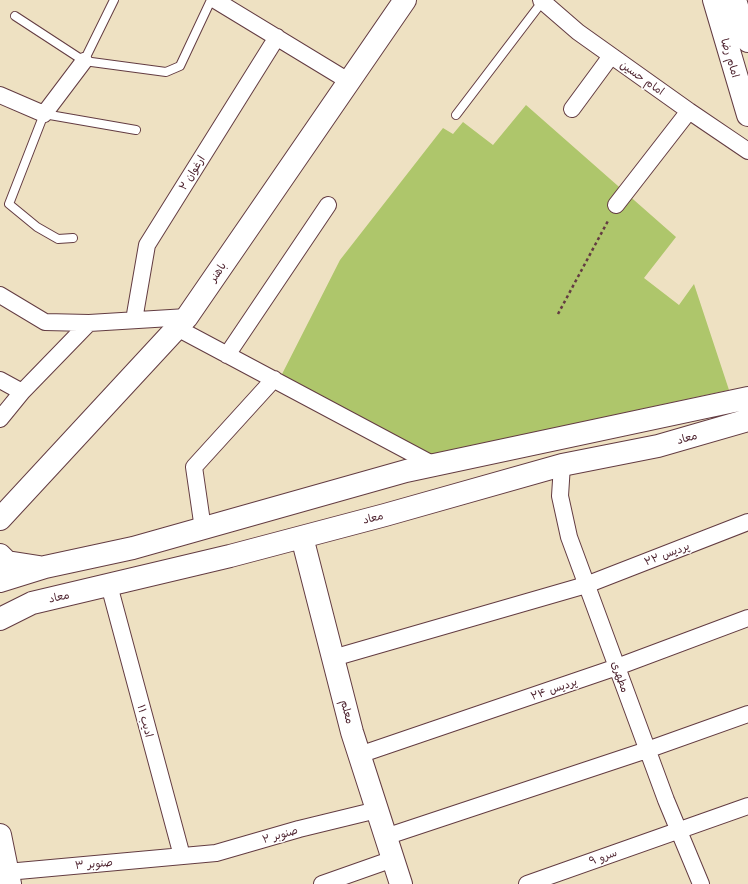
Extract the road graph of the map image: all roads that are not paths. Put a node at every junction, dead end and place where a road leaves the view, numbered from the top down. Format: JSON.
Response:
{"nodes":[{"id":1,"x":114,"y":0,"type":"edge"},
{"id":2,"x":211,"y":0,"type":"edge"},
{"id":3,"x":215,"y":0,"type":"edge"},
{"id":4,"x":405,"y":0,"type":"edge"},
{"id":5,"x":714,"y":0,"type":"edge"},
{"id":6,"x":735,"y":0,"type":"edge"},
{"id":7,"x":542,"y":1,"type":"edge"},
{"id":8,"x":15,"y":16,"type":"dead end"},
{"id":9,"x":277,"y":37,"type":"junction"},
{"id":10,"x":748,"y":41,"type":"edge"},
{"id":11,"x":611,"y":56,"type":"junction"},
{"id":12,"x":84,"y":61,"type":"junction"},
{"id":13,"x":350,"y":82,"type":"junction"},
{"id":14,"x":0,"y":95,"type":"edge"},
{"id":15,"x":572,"y":109,"type":"dead end"},
{"id":16,"x":689,"y":111,"type":"junction"},
{"id":17,"x":44,"y":114,"type":"junction"},
{"id":18,"x":456,"y":115,"type":"dead end"},
{"id":19,"x":748,"y":115,"type":"edge"},
{"id":20,"x":136,"y":130,"type":"dead end"},
{"id":21,"x":748,"y":151,"type":"edge"},
{"id":22,"x":616,"y":205,"type":"road end"},
{"id":23,"x":328,"y":206,"type":"dead end"},
{"id":24,"x":73,"y":238,"type":"dead end"},
{"id":25,"x":0,"y":295,"type":"edge"},
{"id":26,"x":134,"y":320,"type":"junction"},
{"id":27,"x":89,"y":323,"type":"junction"},
{"id":28,"x":182,"y":323,"type":"junction"},
{"id":29,"x":227,"y":354,"type":"junction"},
{"id":30,"x":274,"y":379,"type":"junction"},
{"id":31,"x":0,"y":380,"type":"edge"},
{"id":32,"x":22,"y":392,"type":"junction"},
{"id":33,"x":748,"y":398,"type":"edge"},
{"id":34,"x":0,"y":419,"type":"edge"},
{"id":35,"x":748,"y":420,"type":"edge"},
{"id":36,"x":434,"y":465,"type":"junction"},
{"id":37,"x":562,"y":465,"type":"junction"},
{"id":38,"x":0,"y":519,"type":"edge"},
{"id":39,"x":748,"y":522,"type":"edge"},
{"id":40,"x":203,"y":529,"type":"junction"},
{"id":41,"x":302,"y":537,"type":"junction"},
{"id":42,"x":0,"y":555,"type":"edge"},
{"id":43,"x":45,"y":568,"type":"junction"},
{"id":44,"x":0,"y":581,"type":"edge"},
{"id":45,"x":109,"y":585,"type":"junction"},
{"id":46,"x":586,"y":585,"type":"junction"},
{"id":47,"x":748,"y":618,"type":"edge"},
{"id":48,"x":0,"y":619,"type":"edge"},
{"id":49,"x":333,"y":658,"type":"junction"},
{"id":50,"x":617,"y":667,"type":"junction"},
{"id":51,"x":748,"y":714,"type":"edge"},
{"id":52,"x":647,"y":750,"type":"junction"},
{"id":53,"x":359,"y":755,"type":"junction"},
{"id":54,"x":748,"y":806,"type":"edge"},
{"id":55,"x":377,"y":810,"type":"junction"},
{"id":56,"x":679,"y":830,"type":"junction"},
{"id":57,"x":0,"y":835,"type":"edge"},
{"id":58,"x":385,"y":837,"type":"junction"},
{"id":59,"x":182,"y":856,"type":"junction"},
{"id":60,"x":393,"y":859,"type":"junction"},
{"id":61,"x":8,"y":878,"type":"edge"},
{"id":62,"x":322,"y":884,"type":"edge"},
{"id":63,"x":400,"y":884,"type":"edge"},
{"id":64,"x":527,"y":884,"type":"edge"},
{"id":65,"x":701,"y":884,"type":"edge"}],
"edges":[{"from":1,"to":12,"type":"lane"},
{"from":2,"to":12,"type":"lane"},
{"from":3,"to":9,"type":"street"},
{"from":4,"to":13,"type":"main road","name":"باهنر"},
{"from":5,"to":19,"type":"main road","name":"امام رضا"},
{"from":6,"to":10,"type":"main road","name":"امام رضا"},
{"from":7,"to":11,"type":"street","name":"امام حسین"},
{"from":7,"to":18,"type":"lane"},
{"from":8,"to":12,"type":"lane"},
{"from":9,"to":13,"type":"street"},
{"from":9,"to":26,"type":"street","name":"ارغوان ۲"},
{"from":11,"to":15,"type":"street"},
{"from":11,"to":16,"type":"street","name":"امام حسین"},
{"from":12,"to":17,"type":"street"},
{"from":13,"to":28,"type":"main road","name":"باهنر"},
{"from":14,"to":17,"type":"street"},
{"from":16,"to":21,"type":"street","name":"امام حسین"},
{"from":16,"to":22,"type":"street"},
{"from":17,"to":20,"type":"lane"},
{"from":17,"to":24,"type":"lane"},
{"from":23,"to":29,"type":"street"},
{"from":25,"to":27,"type":"street"},
{"from":26,"to":27,"type":"street"},
{"from":26,"to":28,"type":"street"},
{"from":27,"to":32,"type":"street"},
{"from":28,"to":29,"type":"street"},
{"from":28,"to":38,"type":"main road","name":"باهنر"},
{"from":29,"to":30,"type":"street"},
{"from":30,"to":36,"type":"street"},
{"from":30,"to":40,"type":"street"},
{"from":31,"to":32,"type":"street"},
{"from":32,"to":34,"type":"street"},
{"from":33,"to":36,"type":"main road"},
{"from":35,"to":37,"type":"main road","name":"معاد"},
{"from":36,"to":40,"type":"main road"},
{"from":37,"to":41,"type":"main road","name":"معاد"},
{"from":37,"to":46,"type":"street","name":"مطهری"},
{"from":39,"to":46,"type":"street","name":"پردیس ۲۲"},
{"from":40,"to":43,"type":"main road"},
{"from":41,"to":45,"type":"main road","name":"معاد"},
{"from":41,"to":49,"type":"main road","name":"معلم"},
{"from":42,"to":43,"type":"main road"},
{"from":43,"to":44,"type":"main road"},
{"from":45,"to":48,"type":"main road","name":"معاد"},
{"from":45,"to":59,"type":"street","name":"ادیب ۱۱"},
{"from":46,"to":49,"type":"street","name":"پردیس ۲۲"},
{"from":46,"to":50,"type":"street","name":"مطهری"},
{"from":47,"to":50,"type":"street","name":"پردیس ۲۴"},
{"from":49,"to":53,"type":"main road","name":"معلم"},
{"from":50,"to":52,"type":"street","name":"مطهری"},
{"from":50,"to":53,"type":"street","name":"پردیس ۲۴"},
{"from":51,"to":52,"type":"street"},
{"from":52,"to":56,"type":"street","name":"مطهری"},
{"from":52,"to":58,"type":"street"},
{"from":53,"to":55,"type":"main road","name":"معلم"},
{"from":54,"to":56,"type":"street","name":"سرو ۹"},
{"from":55,"to":58,"type":"main road","name":"معلم"},
{"from":55,"to":59,"type":"street","name":"صنوبر ۲"},
{"from":56,"to":64,"type":"street","name":"سرو ۹"},
{"from":56,"to":65,"type":"street","name":"مطهری"},
{"from":57,"to":61,"type":"main road"},
{"from":58,"to":60,"type":"main road","name":"معلم"},
{"from":59,"to":61,"type":"street","name":"صنوبر ۳"},
{"from":60,"to":62,"type":"street"},
{"from":60,"to":63,"type":"main road","name":"معلم"}]}
